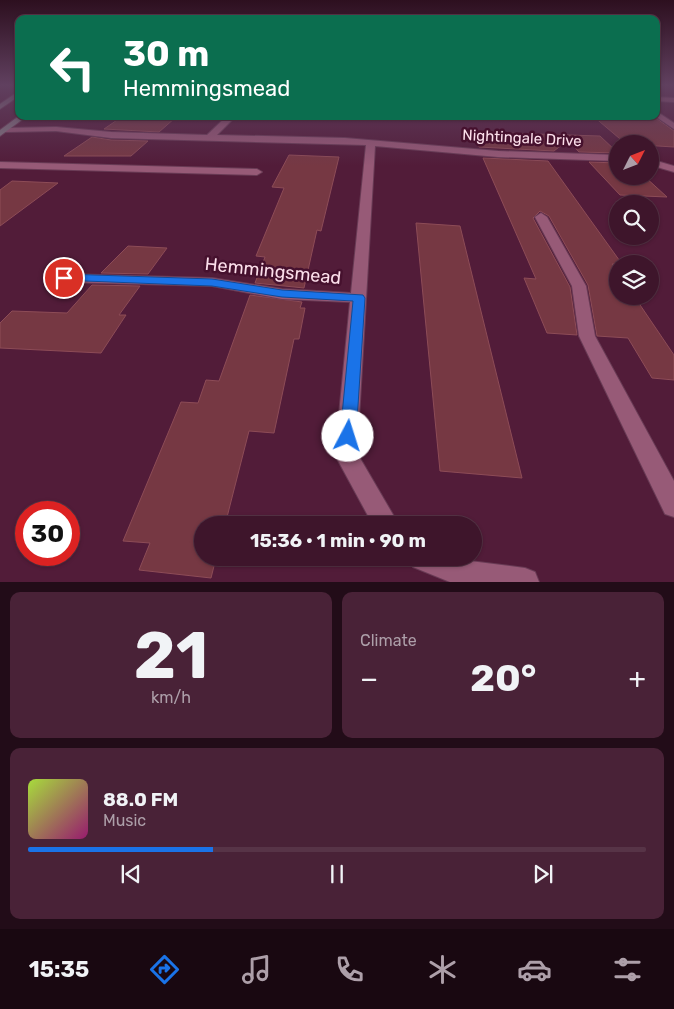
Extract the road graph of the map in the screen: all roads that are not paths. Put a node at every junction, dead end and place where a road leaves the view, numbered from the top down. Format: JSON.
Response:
{"nodes":[{"id":1,"x":660,"y":116,"type":"edge"},
{"id":2,"x":18,"y":120,"type":"edge"},
{"id":3,"x":228,"y":120,"type":"edge"},
{"id":4,"x":674,"y":127,"type":"edge"},
{"id":5,"x":2,"y":132,"type":"edge"},
{"id":6,"x":210,"y":137,"type":"junction"},
{"id":7,"x":371,"y":143,"type":"junction"},
{"id":8,"x":609,"y":158,"type":"edge"},
{"id":9,"x":674,"y":162,"type":"edge"},
{"id":10,"x":659,"y":164,"type":"edge"},
{"id":11,"x":0,"y":165,"type":"edge"},
{"id":12,"x":663,"y":165,"type":"junction"},
{"id":13,"x":674,"y":169,"type":"edge"},
{"id":14,"x":257,"y":172,"type":"dead end"},
{"id":15,"x":541,"y":217,"type":"dead end"},
{"id":16,"x":64,"y":278,"type":"dead end"},
{"id":17,"x":359,"y":298,"type":"junction"},
{"id":18,"x":674,"y":505,"type":"edge"},
{"id":19,"x":382,"y":516,"type":"edge"},
{"id":20,"x":445,"y":566,"type":"edge"},
{"id":21,"x":524,"y":582,"type":"edge"}],
"edges":[{"from":1,"to":4,"type":"street"},
{"from":2,"to":5,"type":"main road"},
{"from":3,"to":6,"type":"street"},
{"from":5,"to":6,"type":"street","name":"Nightingale Drive"},
{"from":6,"to":7,"type":"street","name":"Nightingale Drive"},
{"from":7,"to":8,"type":"street","name":"Nightingale Drive"},
{"from":7,"to":17,"type":"street"},
{"from":9,"to":12,"type":"street"},
{"from":10,"to":12,"type":"street"},
{"from":11,"to":14,"type":"street"},
{"from":12,"to":13,"type":"street"},
{"from":15,"to":18,"type":"street"},
{"from":16,"to":17,"type":"street","name":"Hemmingsmead"},
{"from":17,"to":19,"type":"street"},
{"from":20,"to":21,"type":"street"}]}
